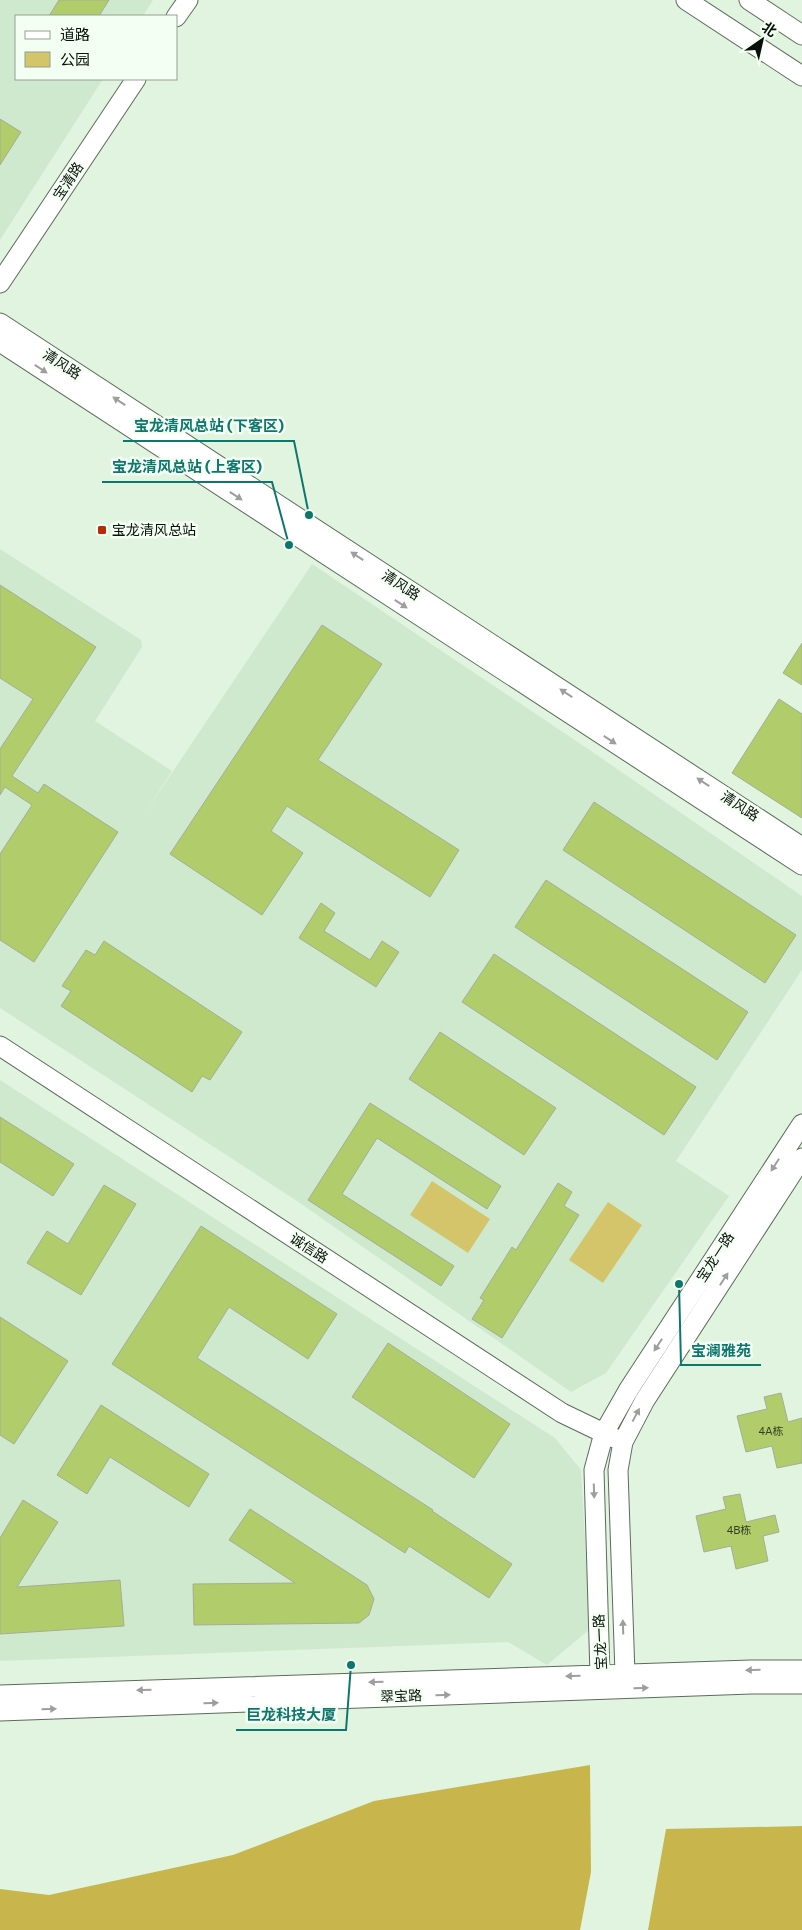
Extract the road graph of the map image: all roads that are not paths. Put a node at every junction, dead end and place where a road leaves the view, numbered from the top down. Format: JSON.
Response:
{"nodes":[{"id":1,"x":188,"y":0,"type":"edge"},
{"id":2,"x":686,"y":0,"type":"edge"},
{"id":3,"x":749,"y":0,"type":"edge"},
{"id":4,"x":177,"y":15,"type":"edge"},
{"id":5,"x":802,"y":35,"type":"edge"},
{"id":6,"x":802,"y":76,"type":"edge"},
{"id":7,"x":135,"y":80,"type":"edge"},
{"id":8,"x":0,"y":283,"type":"edge"},
{"id":9,"x":0,"y":323,"type":"edge"},
{"id":10,"x":0,"y":342,"type":"edge"},
{"id":11,"x":802,"y":847,"type":"edge"},
{"id":12,"x":802,"y":865,"type":"edge"},
{"id":13,"x":0,"y":1046,"type":"edge"},
{"id":14,"x":802,"y":1124,"type":"edge"},
{"id":15,"x":802,"y":1158,"type":"edge"},
{"id":16,"x":604,"y":1434,"type":"junction"},
{"id":17,"x":623,"y":1442,"type":"junction"},
{"id":18,"x":802,"y":1670,"type":"edge"},
{"id":19,"x":625,"y":1674,"type":"junction"},
{"id":20,"x":600,"y":1675,"type":"junction"},
{"id":21,"x":802,"y":1684,"type":"edge"},
{"id":22,"x":613,"y":1689,"type":"junction"},
{"id":23,"x":0,"y":1695,"type":"edge"},
{"id":24,"x":0,"y":1711,"type":"edge"}],
"edges":[{"from":1,"to":4,"type":"street"},
{"from":2,"to":6,"type":"street"},
{"from":3,"to":5,"type":"street"},
{"from":7,"to":8,"type":"street","name":"宝清路"},
{"from":11,"to":9,"type":"street","name":"清风路","one_way":true},
{"from":10,"to":12,"type":"street","name":"清风路","one_way":true},
{"from":13,"to":16,"type":"street","name":"诚信路"},
{"from":14,"to":16,"type":"street","name":"宝龙一路","one_way":true},
{"from":17,"to":15,"type":"street","name":"宝龙一路","one_way":true},
{"from":16,"to":17,"type":"street","name":"诚信路"},
{"from":16,"to":20,"type":"street","name":"宝龙一路","one_way":true},
{"from":19,"to":17,"type":"street","name":"宝龙一路","one_way":true},
{"from":18,"to":19,"type":"street","name":"翠宝路","one_way":true},
{"from":19,"to":20,"type":"street","name":"翠宝路"},
{"from":19,"to":22,"type":"street","name":"宝龙一路"},
{"from":20,"to":22,"type":"street","name":"宝龙一路"},
{"from":20,"to":23,"type":"street","name":"翠宝路","one_way":true},
{"from":22,"to":21,"type":"street","name":"翠宝路","one_way":true},
{"from":24,"to":22,"type":"street","name":"翠宝路","one_way":true}]}
